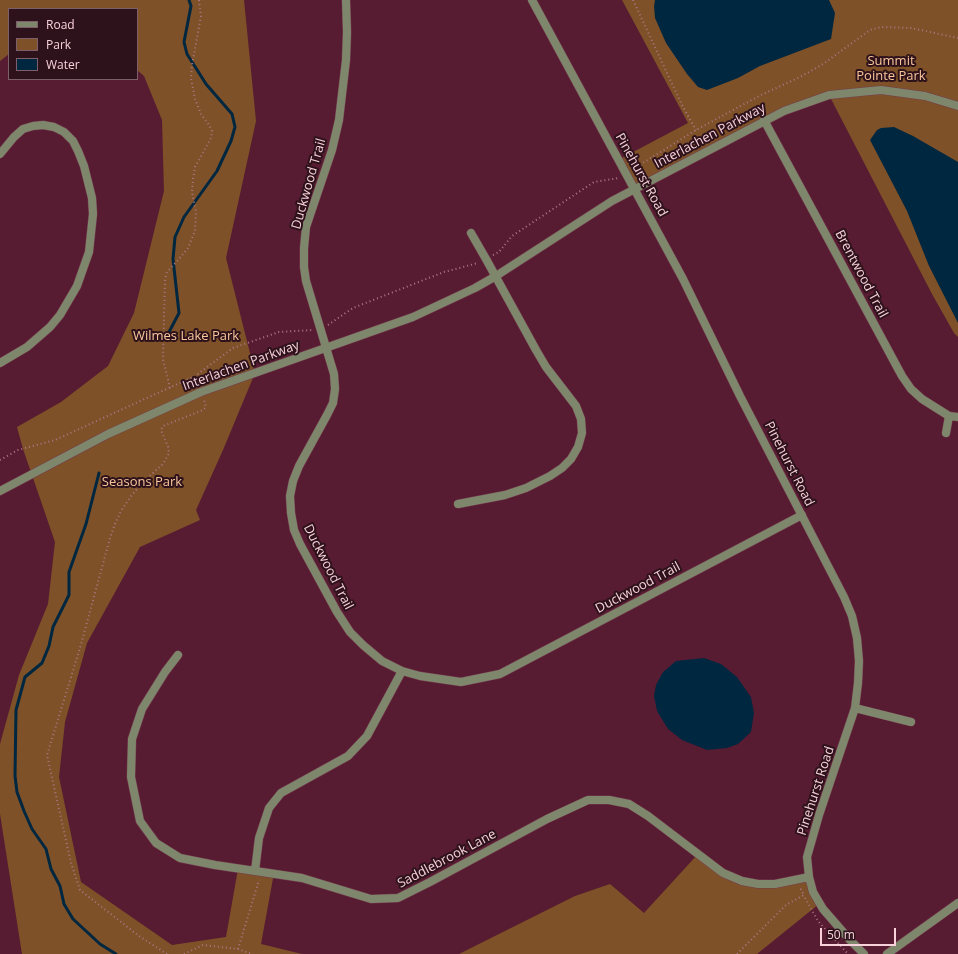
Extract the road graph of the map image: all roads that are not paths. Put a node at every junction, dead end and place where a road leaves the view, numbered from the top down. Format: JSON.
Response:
{"nodes":[{"id":1,"x":346,"y":0,"type":"edge"},
{"id":2,"x":532,"y":0,"type":"edge"},
{"id":3,"x":958,"y":106,"type":"edge"},
{"id":4,"x":764,"y":120,"type":"junction"},
{"id":5,"x":0,"y":154,"type":"edge"},
{"id":6,"x":635,"y":189,"type":"junction"},
{"id":7,"x":471,"y":233,"type":"dead end"},
{"id":8,"x":496,"y":276,"type":"junction"},
{"id":9,"x":327,"y":348,"type":"junction"},
{"id":10,"x":0,"y":363,"type":"edge"},
{"id":11,"x":949,"y":416,"type":"junction"},
{"id":12,"x":958,"y":417,"type":"edge"},
{"id":13,"x":946,"y":433,"type":"dead end"},
{"id":14,"x":0,"y":491,"type":"edge"},
{"id":15,"x":458,"y":504,"type":"dead end"},
{"id":16,"x":802,"y":515,"type":"junction"},
{"id":17,"x":178,"y":655,"type":"dead end"},
{"id":18,"x":402,"y":671,"type":"junction"},
{"id":19,"x":855,"y":708,"type":"junction"},
{"id":20,"x":911,"y":722,"type":"dead end"},
{"id":21,"x":258,"y":871,"type":"junction"},
{"id":22,"x":809,"y":877,"type":"junction"},
{"id":23,"x":958,"y":902,"type":"edge"},
{"id":24,"x":864,"y":954,"type":"edge"},
{"id":25,"x":886,"y":954,"type":"edge"}],
"edges":[{"from":1,"to":9,"type":"street","name":"Duckwood Trail"},
{"from":2,"to":6,"type":"street","name":"Pinehurst Road"},
{"from":3,"to":4,"type":"street","name":"Interlachen Parkway"},
{"from":4,"to":6,"type":"street","name":"Interlachen Parkway"},
{"from":4,"to":11,"type":"street","name":"Brentwood Trail"},
{"from":5,"to":10,"type":"street"},
{"from":6,"to":8,"type":"street","name":"Interlachen Parkway"},
{"from":6,"to":16,"type":"street","name":"Pinehurst Road"},
{"from":7,"to":8,"type":"street"},
{"from":8,"to":9,"type":"street","name":"Interlachen Parkway"},
{"from":8,"to":15,"type":"street"},
{"from":9,"to":14,"type":"street","name":"Interlachen Parkway"},
{"from":9,"to":18,"type":"street","name":"Duckwood Trail"},
{"from":11,"to":12,"type":"street","name":"Brentwood Trail"},
{"from":11,"to":13,"type":"street"},
{"from":16,"to":18,"type":"street","name":"Duckwood Trail"},
{"from":16,"to":19,"type":"street","name":"Pinehurst Road"},
{"from":17,"to":21,"type":"street","name":"Saddlebrook Lane"},
{"from":18,"to":21,"type":"street"},
{"from":19,"to":20,"type":"street"},
{"from":19,"to":22,"type":"street","name":"Pinehurst Road"},
{"from":21,"to":22,"type":"street","name":"Saddlebrook Lane"},
{"from":22,"to":24,"type":"street","name":"Pinehurst Road"},
{"from":23,"to":25,"type":"street"}]}
